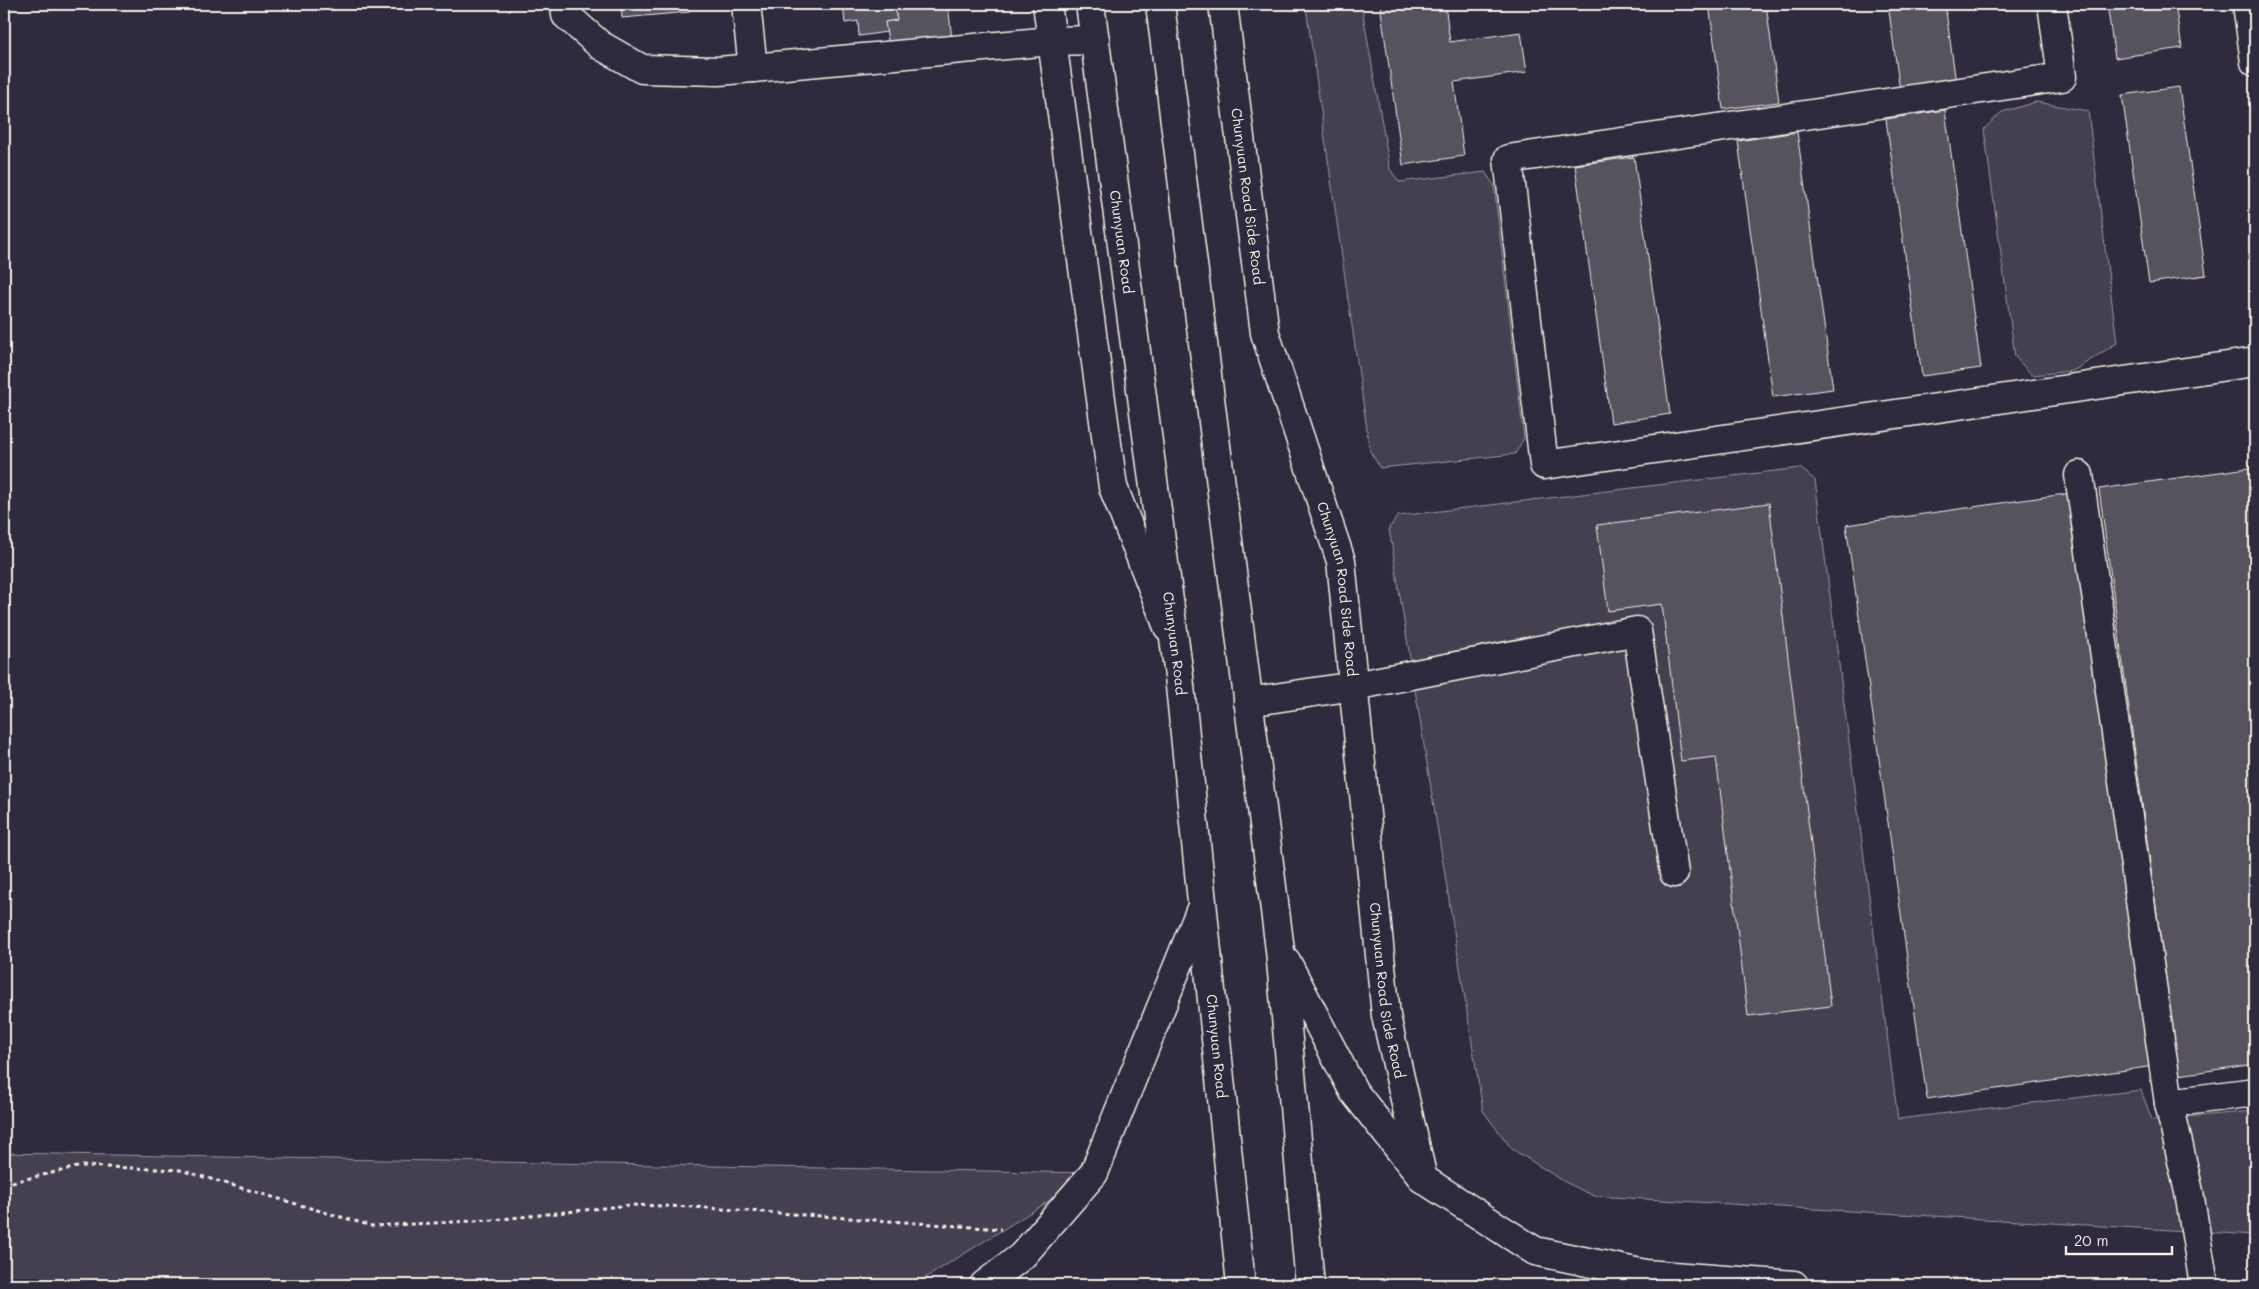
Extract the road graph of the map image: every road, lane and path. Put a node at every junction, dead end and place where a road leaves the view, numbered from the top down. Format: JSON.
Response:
{"nodes":[{"id":1,"x":565,"y":4,"type":"edge"},
{"id":2,"x":746,"y":4,"type":"edge"},
{"id":3,"x":1047,"y":4,"type":"edge"},
{"id":4,"x":1090,"y":4,"type":"edge"},
{"id":5,"x":1160,"y":4,"type":"edge"},
{"id":6,"x":1223,"y":4,"type":"edge"},
{"id":7,"x":2052,"y":4,"type":"edge"},
{"id":8,"x":2247,"y":4,"type":"edge"},
{"id":9,"x":1095,"y":40,"type":"junction"},
{"id":10,"x":1052,"y":41,"type":"junction"},
{"id":11,"x":2255,"y":60,"type":"edge"},
{"id":12,"x":753,"y":68,"type":"junction"},
{"id":13,"x":2255,"y":362,"type":"edge"},
{"id":14,"x":2079,"y":475,"type":"dead end"},
{"id":15,"x":1174,"y":643,"type":"junction"},
{"id":16,"x":1354,"y":686,"type":"junction"},
{"id":17,"x":1248,"y":702,"type":"junction"},
{"id":18,"x":1674,"y":873,"type":"dead end"},
{"id":19,"x":1201,"y":907,"type":"junction"},
{"id":20,"x":1280,"y":950,"type":"junction"},
{"id":21,"x":2255,"y":1092,"type":"edge"},
{"id":22,"x":2169,"y":1102,"type":"junction"},
{"id":23,"x":1423,"y":1179,"type":"junction"},
{"id":24,"x":4,"y":1184,"type":"edge"},
{"id":25,"x":1043,"y":1232,"type":"junction"},
{"id":26,"x":984,"y":1285,"type":"edge"},
{"id":27,"x":1241,"y":1285,"type":"edge"},
{"id":28,"x":1310,"y":1285,"type":"edge"},
{"id":29,"x":1794,"y":1285,"type":"edge"},
{"id":30,"x":2204,"y":1285,"type":"edge"}],
"edges":[{"from":1,"to":12,"type":"main road"},
{"from":2,"to":12,"type":"main road"},
{"from":3,"to":10,"type":"main road"},
{"from":4,"to":9,"type":"main road","name":"Chunyuan Road"},
{"from":5,"to":17,"type":"main road"},
{"from":6,"to":16,"type":"main road","name":"Chunyuan Road Side Road"},
{"from":7,"to":13,"type":"main road"},
{"from":8,"to":11,"type":"main road"},
{"from":9,"to":10,"type":"main road"},
{"from":9,"to":15,"type":"main road","name":"Chunyuan Road"},
{"from":10,"to":12,"type":"main road"},
{"from":10,"to":15,"type":"main road"},
{"from":14,"to":22,"type":"main road"},
{"from":15,"to":19,"type":"main road","name":"Chunyuan Road"},
{"from":16,"to":17,"type":"main road"},
{"from":16,"to":18,"type":"main road"},
{"from":16,"to":23,"type":"main road","name":"Chunyuan Road Side Road"},
{"from":17,"to":20,"type":"main road"},
{"from":19,"to":25,"type":"main road"},
{"from":19,"to":27,"type":"main road","name":"Chunyuan Road"},
{"from":20,"to":23,"type":"main road"},
{"from":20,"to":28,"type":"main road"},
{"from":21,"to":22,"type":"main road"},
{"from":22,"to":30,"type":"main road"},
{"from":23,"to":29,"type":"main road"},
{"from":24,"to":25,"type":"path"},
{"from":25,"to":26,"type":"main road"}]}
